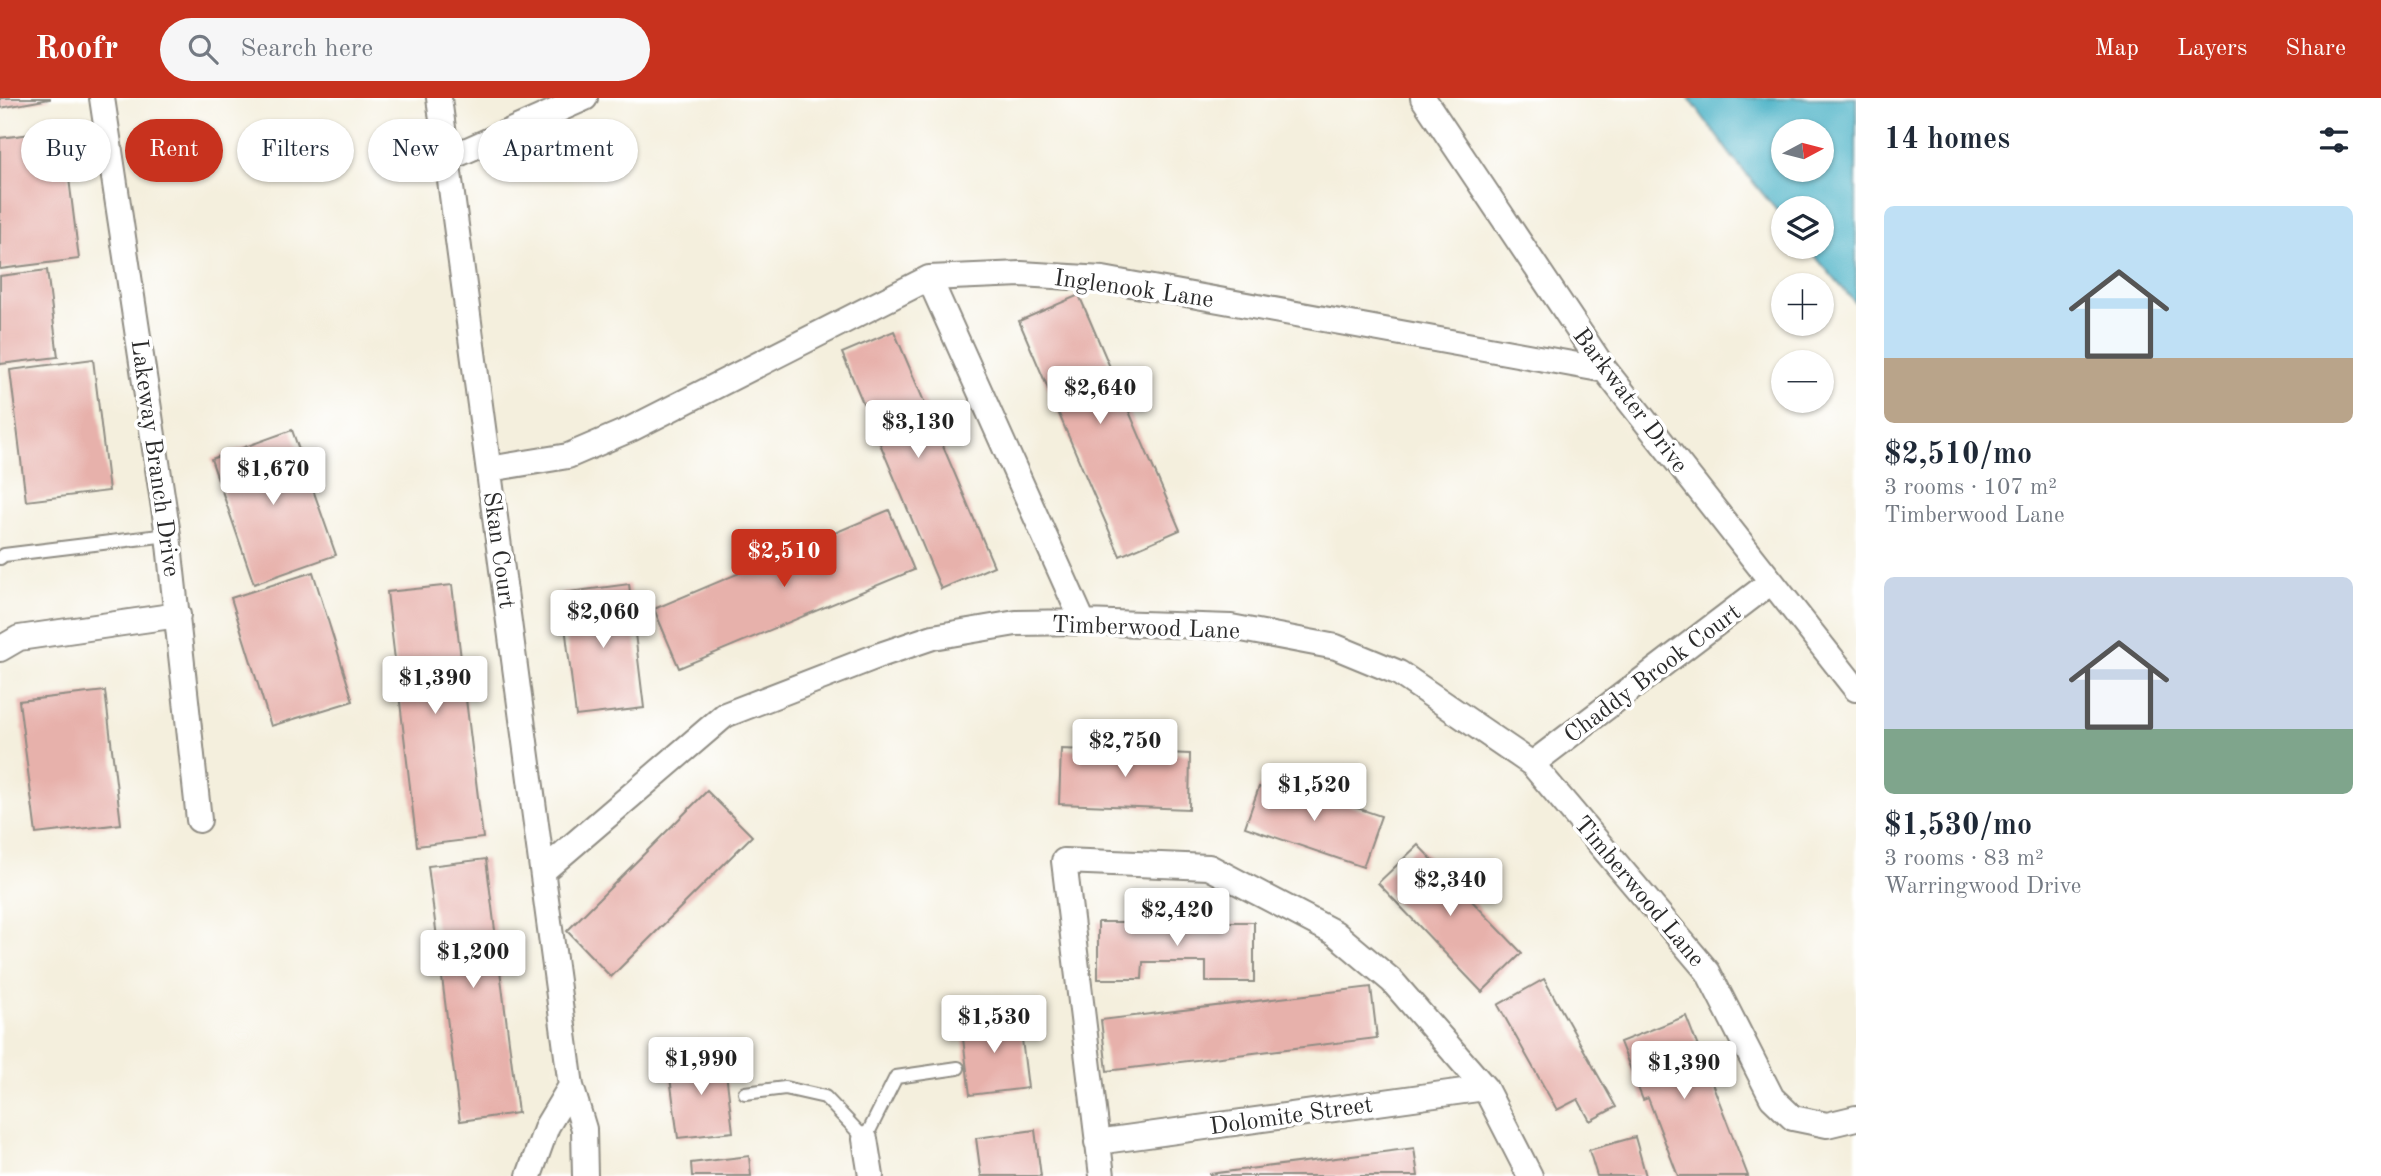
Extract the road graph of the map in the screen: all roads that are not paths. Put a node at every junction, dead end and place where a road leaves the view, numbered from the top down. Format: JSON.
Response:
{"nodes":[{"id":1,"x":102,"y":98,"type":"edge"},
{"id":2,"x":439,"y":98,"type":"edge"},
{"id":3,"x":585,"y":98,"type":"edge"},
{"id":4,"x":1423,"y":98,"type":"edge"},
{"id":5,"x":442,"y":119,"type":"edge"},
{"id":6,"x":464,"y":151,"type":"edge"},
{"id":7,"x":450,"y":182,"type":"edge"},
{"id":8,"x":929,"y":278,"type":"junction"},
{"id":9,"x":1605,"y":370,"type":"junction"},
{"id":10,"x":489,"y":469,"type":"junction"},
{"id":11,"x":168,"y":535,"type":"junction"},
{"id":12,"x":0,"y":558,"type":"edge"},
{"id":13,"x":1772,"y":582,"type":"junction"},
{"id":14,"x":178,"y":615,"type":"junction"},
{"id":15,"x":1083,"y":622,"type":"junction"},
{"id":16,"x":0,"y":649,"type":"edge"},
{"id":17,"x":1856,"y":689,"type":"edge"},
{"id":18,"x":1532,"y":764,"type":"junction"},
{"id":19,"x":199,"y":820,"type":"dead end"},
{"id":20,"x":542,"y":871,"type":"junction"},
{"id":21,"x":957,"y":1068,"type":"dead end"},
{"id":22,"x":571,"y":1086,"type":"junction"},
{"id":23,"x":1485,"y":1088,"type":"junction"},
{"id":24,"x":745,"y":1093,"type":"dead end"},
{"id":25,"x":1856,"y":1118,"type":"edge"},
{"id":26,"x":865,"y":1139,"type":"junction"},
{"id":27,"x":1097,"y":1142,"type":"junction"},
{"id":28,"x":529,"y":1176,"type":"edge"},
{"id":29,"x":585,"y":1176,"type":"edge"},
{"id":30,"x":871,"y":1176,"type":"edge"},
{"id":31,"x":1102,"y":1176,"type":"edge"},
{"id":32,"x":1530,"y":1176,"type":"edge"}],
"edges":[{"from":1,"to":11,"type":"street","name":"Lakeway Branch Drive"},
{"from":2,"to":5,"type":"street","name":"Skan Court"},
{"from":3,"to":6,"type":"street"},
{"from":4,"to":9,"type":"street","name":"Barkwater Drive"},
{"from":7,"to":10,"type":"street","name":"Skan Court"},
{"from":8,"to":9,"type":"street","name":"Inglenook Lane"},
{"from":8,"to":10,"type":"street","name":"Inglenook Lane"},
{"from":8,"to":15,"type":"street"},
{"from":9,"to":13,"type":"street","name":"Barkwater Drive"},
{"from":10,"to":20,"type":"street","name":"Skan Court"},
{"from":11,"to":12,"type":"lane"},
{"from":11,"to":14,"type":"street","name":"Lakeway Branch Drive"},
{"from":13,"to":17,"type":"street","name":"Barkwater Drive"},
{"from":13,"to":18,"type":"street","name":"Chaddy Brook Court"},
{"from":14,"to":16,"type":"street"},
{"from":14,"to":19,"type":"street","name":"Lakeway Branch Drive"},
{"from":15,"to":18,"type":"street","name":"Timberwood Lane"},
{"from":15,"to":20,"type":"street","name":"Timberwood Lane"},
{"from":18,"to":25,"type":"street","name":"Timberwood Lane"},
{"from":20,"to":22,"type":"street","name":"Skan Court"},
{"from":21,"to":26,"type":"lane"},
{"from":22,"to":28,"type":"street"},
{"from":22,"to":29,"type":"street","name":"Skan Court"},
{"from":23,"to":27,"type":"street","name":"Dolomite Street"},
{"from":23,"to":27,"type":"street"},
{"from":23,"to":32,"type":"street"},
{"from":24,"to":26,"type":"lane"},
{"from":26,"to":30,"type":"street"},
{"from":27,"to":31,"type":"street"}]}
